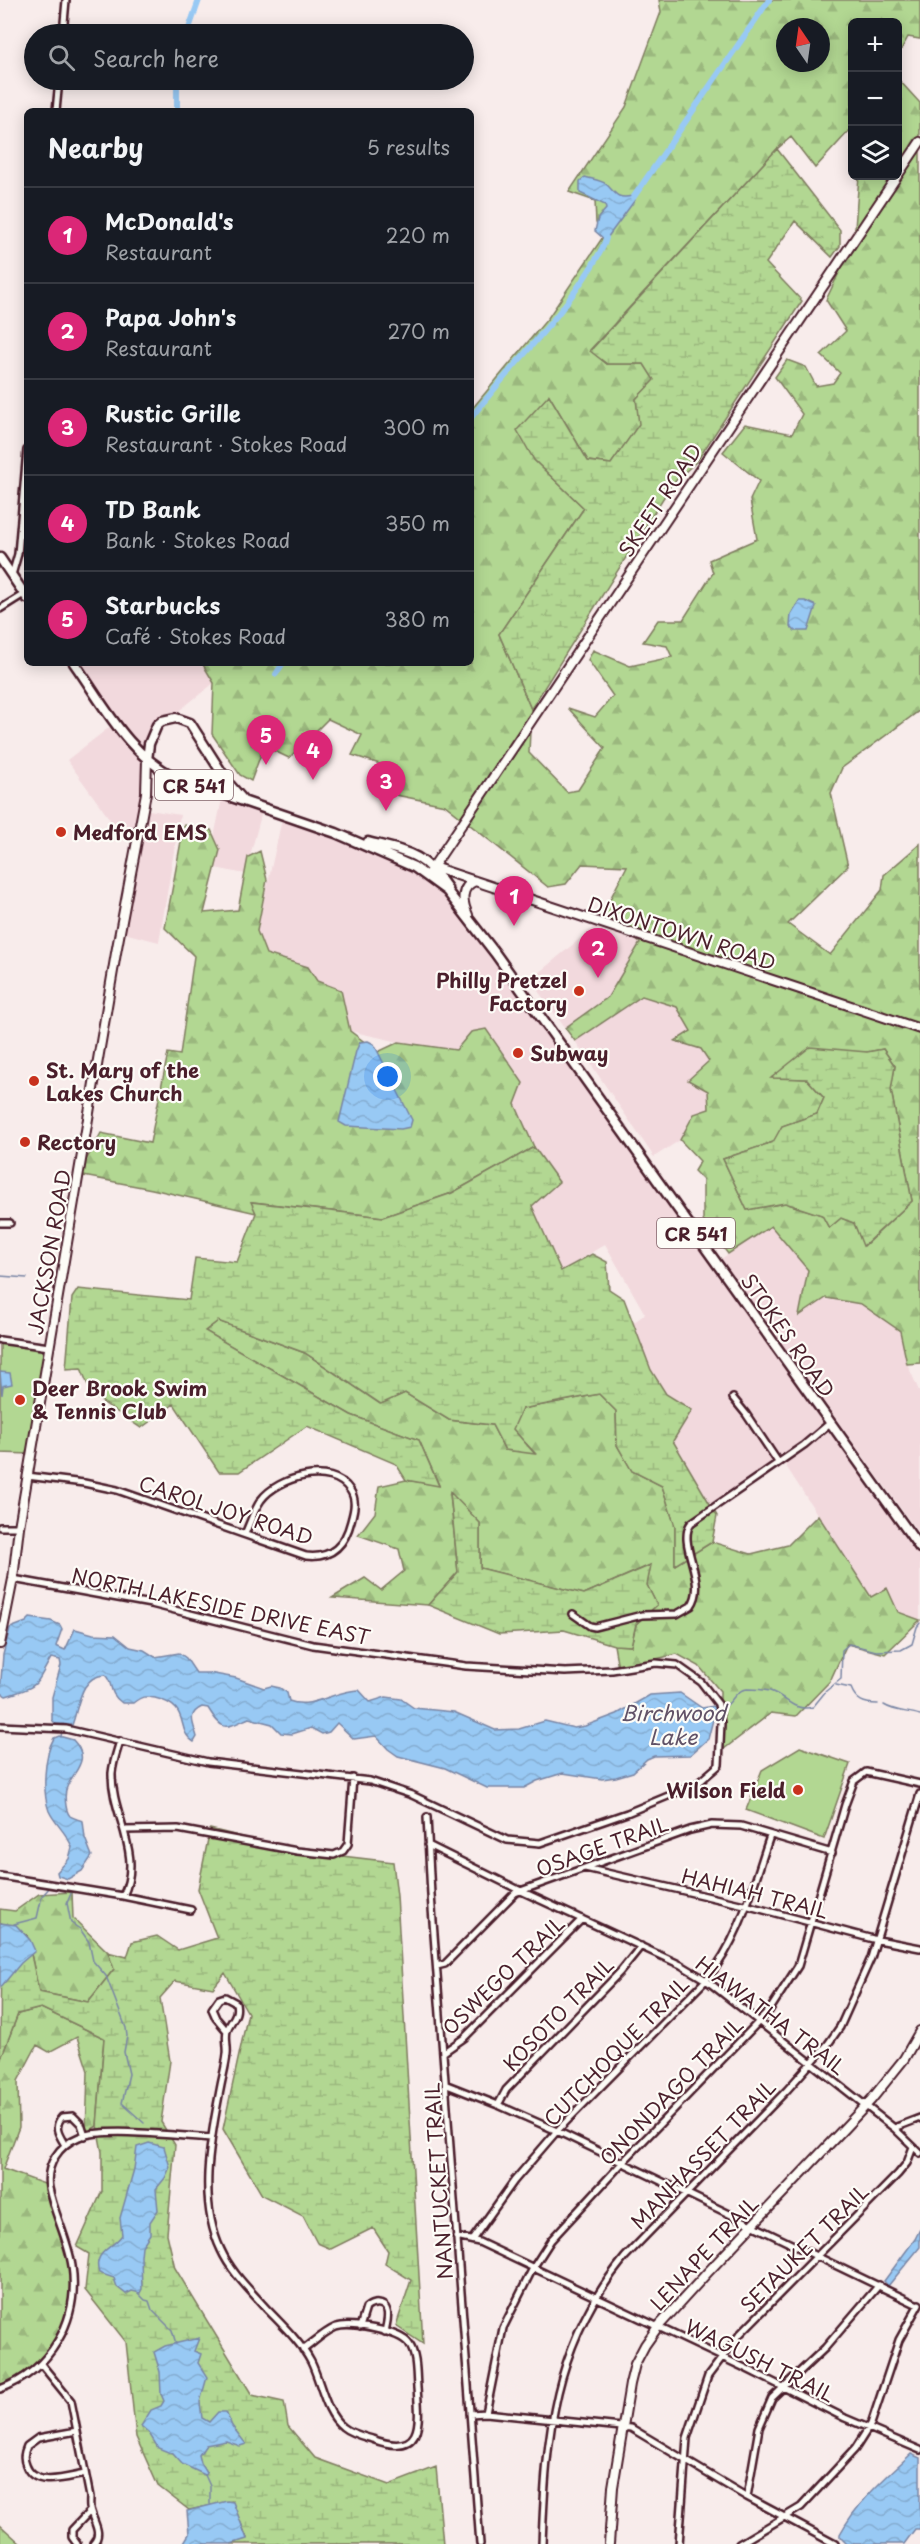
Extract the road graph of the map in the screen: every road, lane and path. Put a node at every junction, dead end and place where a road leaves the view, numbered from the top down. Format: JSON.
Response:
{"nodes":[{"id":1,"x":66,"y":0,"type":"edge"},
{"id":2,"x":64,"y":24,"type":"edge"},
{"id":3,"x":58,"y":90,"type":"edge"},
{"id":4,"x":56,"y":108,"type":"edge"},
{"id":5,"x":920,"y":142,"type":"edge"},
{"id":6,"x":24,"y":485,"type":"edge"},
{"id":7,"x":0,"y":558,"type":"edge"},
{"id":8,"x":12,"y":575,"type":"junction"},
{"id":9,"x":24,"y":594,"type":"edge"},
{"id":10,"x":24,"y":597,"type":"edge"},
{"id":11,"x":0,"y":609,"type":"edge"},
{"id":12,"x":76,"y":666,"type":"edge"},
{"id":13,"x":147,"y":760,"type":"junction"},
{"id":14,"x":245,"y":802,"type":"junction"},
{"id":15,"x":336,"y":833,"type":"junction"},
{"id":16,"x":362,"y":844,"type":"junction"},
{"id":17,"x":433,"y":867,"type":"junction"},
{"id":18,"x":427,"y":875,"type":"junction"},
{"id":19,"x":475,"y":881,"type":"junction"},
{"id":20,"x":461,"y":908,"type":"junction"},
{"id":21,"x":470,"y":919,"type":"junction"},
{"id":22,"x":920,"y":1029,"type":"edge"},
{"id":23,"x":0,"y":1223,"type":"edge"},
{"id":24,"x":10,"y":1223,"type":"dead end"},
{"id":25,"x":0,"y":1340,"type":"edge"},
{"id":26,"x":49,"y":1347,"type":"junction"},
{"id":27,"x":733,"y":1398,"type":"dead end"},
{"id":28,"x":830,"y":1423,"type":"junction"},
{"id":29,"x":778,"y":1462,"type":"junction"},
{"id":30,"x":27,"y":1476,"type":"junction"},
{"id":31,"x":0,"y":1527,"type":"edge"},
{"id":32,"x":19,"y":1527,"type":"junction"},
{"id":33,"x":245,"y":1534,"type":"junction"},
{"id":34,"x":920,"y":1548,"type":"edge"},
{"id":35,"x":13,"y":1578,"type":"junction"},
{"id":36,"x":573,"y":1614,"type":"dead end"},
{"id":37,"x":0,"y":1644,"type":"edge"},
{"id":38,"x":0,"y":1726,"type":"edge"},
{"id":39,"x":120,"y":1741,"type":"junction"},
{"id":40,"x":353,"y":1778,"type":"junction"},
{"id":41,"x":920,"y":1784,"type":"edge"},
{"id":42,"x":920,"y":1794,"type":"edge"},
{"id":43,"x":427,"y":1817,"type":"dead end"},
{"id":44,"x":124,"y":1830,"type":"junction"},
{"id":45,"x":770,"y":1836,"type":"junction"},
{"id":46,"x":428,"y":1845,"type":"junction"},
{"id":47,"x":832,"y":1853,"type":"junction"},
{"id":48,"x":583,"y":1868,"type":"junction"},
{"id":49,"x":0,"y":1876,"type":"edge"},
{"id":50,"x":521,"y":1891,"type":"junction"},
{"id":51,"x":123,"y":1896,"type":"junction"},
{"id":52,"x":747,"y":1905,"type":"junction"},
{"id":53,"x":191,"y":1910,"type":"dead end"},
{"id":54,"x":582,"y":1919,"type":"junction"},
{"id":55,"x":812,"y":1922,"type":"junction"},
{"id":56,"x":876,"y":1940,"type":"junction"},
{"id":57,"x":641,"y":1946,"type":"junction"},
{"id":58,"x":920,"y":1948,"type":"edge"},
{"id":59,"x":437,"y":1966,"type":"junction"},
{"id":60,"x":706,"y":1980,"type":"junction"},
{"id":61,"x":759,"y":2021,"type":"junction"},
{"id":62,"x":227,"y":2031,"type":"junction"},
{"id":63,"x":920,"y":2031,"type":"edge"},
{"id":64,"x":444,"y":2052,"type":"junction"},
{"id":65,"x":810,"y":2062,"type":"junction"},
{"id":66,"x":447,"y":2085,"type":"junction"},
{"id":67,"x":498,"y":2104,"type":"junction"},
{"id":68,"x":865,"y":2106,"type":"junction"},
{"id":69,"x":920,"y":2118,"type":"edge"},
{"id":70,"x":894,"y":2128,"type":"junction"},
{"id":71,"x":557,"y":2132,"type":"junction"},
{"id":72,"x":85,"y":2136,"type":"junction"},
{"id":73,"x":211,"y":2138,"type":"junction"},
{"id":74,"x":65,"y":2145,"type":"junction"},
{"id":75,"x":913,"y":2147,"type":"junction"},
{"id":76,"x":920,"y":2153,"type":"edge"},
{"id":77,"x":622,"y":2162,"type":"junction"},
{"id":78,"x":687,"y":2193,"type":"junction"},
{"id":79,"x":753,"y":2225,"type":"junction"},
{"id":80,"x":456,"y":2237,"type":"junction"},
{"id":81,"x":472,"y":2240,"type":"junction"},
{"id":82,"x":818,"y":2256,"type":"junction"},
{"id":83,"x":534,"y":2268,"type":"junction"},
{"id":84,"x":879,"y":2285,"type":"junction"},
{"id":85,"x":597,"y":2298,"type":"junction"},
{"id":86,"x":919,"y":2303,"type":"edge"},
{"id":87,"x":360,"y":2327,"type":"junction"},
{"id":88,"x":657,"y":2328,"type":"junction"},
{"id":89,"x":385,"y":2332,"type":"junction"},
{"id":90,"x":303,"y":2350,"type":"junction"},
{"id":91,"x":721,"y":2356,"type":"junction"},
{"id":92,"x":41,"y":2364,"type":"junction"},
{"id":93,"x":784,"y":2387,"type":"junction"},
{"id":94,"x":0,"y":2389,"type":"edge"},
{"id":95,"x":486,"y":2413,"type":"junction"},
{"id":96,"x":470,"y":2414,"type":"junction"},
{"id":97,"x":552,"y":2419,"type":"junction"},
{"id":98,"x":623,"y":2427,"type":"junction"},
{"id":99,"x":869,"y":2428,"type":"junction"},
{"id":100,"x":77,"y":2431,"type":"junction"},
{"id":101,"x":920,"y":2450,"type":"edge"},
{"id":102,"x":685,"y":2461,"type":"junction"},
{"id":103,"x":85,"y":2474,"type":"junction"},
{"id":104,"x":747,"y":2497,"type":"junction"},
{"id":105,"x":90,"y":2511,"type":"junction"},
{"id":106,"x":787,"y":2517,"type":"junction"},
{"id":107,"x":77,"y":2544,"type":"edge"},
{"id":108,"x":93,"y":2544,"type":"edge"},
{"id":109,"x":480,"y":2544,"type":"edge"},
{"id":110,"x":542,"y":2544,"type":"edge"},
{"id":111,"x":609,"y":2544,"type":"edge"},
{"id":112,"x":679,"y":2544,"type":"edge"},
{"id":113,"x":739,"y":2544,"type":"edge"},
{"id":114,"x":835,"y":2544,"type":"edge"}],
"edges":[{"from":1,"to":2,"type":"street"},
{"from":3,"to":4,"type":"street"},
{"from":5,"to":17,"type":"street","name":"SKEET ROAD"},
{"from":6,"to":8,"type":"street"},
{"from":7,"to":8,"type":"main road"},
{"from":8,"to":9,"type":"main road"},
{"from":10,"to":11,"type":"street"},
{"from":12,"to":13,"type":"main road","name":"STOKES ROAD","number":"CR 541"},
{"from":13,"to":14,"type":"main road","name":"STOKES ROAD","number":"CR 541"},
{"from":13,"to":14,"type":"main road"},
{"from":13,"to":26,"type":"street","name":"JACKSON ROAD"},
{"from":14,"to":15,"type":"main road","name":"STOKES ROAD","number":"CR 541"},
{"from":15,"to":16,"type":"main road","name":"STOKES ROAD","number":"CR 541"},
{"from":15,"to":17,"type":"main road","name":"STOKES ROAD","number":"CR 541"},
{"from":16,"to":17,"type":"main road"},
{"from":16,"to":18,"type":"main road","name":"STOKES ROAD","number":"CR 541"},
{"from":17,"to":18,"type":"street","name":"SKEET ROAD"},
{"from":17,"to":19,"type":"street","name":"DIXONTOWN ROAD"},
{"from":17,"to":20,"type":"main road","name":"STOKES ROAD","number":"CR 541"},
{"from":18,"to":20,"type":"main road","name":"STOKES ROAD","number":"CR 541"},
{"from":19,"to":21,"type":"street"},
{"from":19,"to":22,"type":"street","name":"DIXONTOWN ROAD"},
{"from":20,"to":21,"type":"main road","name":"STOKES ROAD","number":"CR 541"},
{"from":21,"to":28,"type":"main road","name":"STOKES ROAD","number":"CR 541"},
{"from":23,"to":24,"type":"street"},
{"from":25,"to":26,"type":"street"},
{"from":26,"to":30,"type":"street","name":"JACKSON ROAD"},
{"from":27,"to":29,"type":"street"},
{"from":28,"to":29,"type":"street"},
{"from":28,"to":34,"type":"main road","name":"STOKES ROAD","number":"CR 541"},
{"from":29,"to":36,"type":"street"},
{"from":30,"to":32,"type":"street","name":"JACKSON ROAD"},
{"from":30,"to":33,"type":"street","name":"CAROL JOY ROAD"},
{"from":31,"to":32,"type":"street"},
{"from":32,"to":35,"type":"street","name":"JACKSON ROAD"},
{"from":33,"to":33,"type":"street","name":"CAROL JOY ROAD"},
{"from":35,"to":37,"type":"street","name":"JACKSON ROAD"},
{"from":35,"to":40,"type":"street","name":"NORTH LAKESIDE DRIVE EAST"},
{"from":38,"to":39,"type":"street"},
{"from":39,"to":40,"type":"street"},
{"from":39,"to":44,"type":"street"},
{"from":40,"to":44,"type":"street"},
{"from":41,"to":47,"type":"street","name":"ONONDAGO TRAIL"},
{"from":42,"to":56,"type":"street","name":"MANHASSET TRAIL"},
{"from":43,"to":46,"type":"street","name":"NANTUCKET TRAIL"},
{"from":44,"to":51,"type":"street"},
{"from":45,"to":47,"type":"street","name":"OSAGE TRAIL"},
{"from":45,"to":48,"type":"street","name":"OSAGE TRAIL"},
{"from":45,"to":52,"type":"street","name":"CUTCHOQUE TRAIL"},
{"from":46,"to":50,"type":"street","name":"HIAWATHA TRAIL"},
{"from":46,"to":59,"type":"street","name":"NANTUCKET TRAIL"},
{"from":47,"to":55,"type":"street","name":"ONONDAGO TRAIL"},
{"from":48,"to":50,"type":"street","name":"OSAGE TRAIL"},
{"from":48,"to":52,"type":"street","name":"HAHIAH TRAIL"},
{"from":49,"to":51,"type":"street"},
{"from":50,"to":54,"type":"street","name":"HIAWATHA TRAIL"},
{"from":50,"to":59,"type":"street","name":"OSAGE TRAIL"},
{"from":51,"to":53,"type":"street"},
{"from":52,"to":55,"type":"street","name":"HAHIAH TRAIL"},
{"from":52,"to":60,"type":"street","name":"CUTCHOQUE TRAIL"},
{"from":54,"to":57,"type":"street","name":"HIAWATHA TRAIL"},
{"from":54,"to":64,"type":"street","name":"OSWEGO TRAIL"},
{"from":55,"to":56,"type":"street","name":"HAHIAH TRAIL"},
{"from":55,"to":61,"type":"street","name":"ONONDAGO TRAIL"},
{"from":56,"to":58,"type":"street","name":"HAHIAH TRAIL"},
{"from":56,"to":65,"type":"street","name":"MANHASSET TRAIL"},
{"from":57,"to":60,"type":"street","name":"HIAWATHA TRAIL"},
{"from":57,"to":67,"type":"street","name":"KOSOTO TRAIL"},
{"from":59,"to":64,"type":"street","name":"NANTUCKET TRAIL"},
{"from":60,"to":61,"type":"street","name":"HIAWATHA TRAIL"},
{"from":60,"to":71,"type":"street","name":"CUTCHOQUE TRAIL"},
{"from":61,"to":65,"type":"street","name":"HIAWATHA TRAIL"},
{"from":61,"to":77,"type":"street","name":"ONONDAGO TRAIL"},
{"from":62,"to":62,"type":"street"},
{"from":62,"to":73,"type":"street"},
{"from":63,"to":68,"type":"street","name":"LENAPE TRAIL"},
{"from":64,"to":66,"type":"street","name":"NANTUCKET TRAIL"},
{"from":65,"to":68,"type":"street","name":"HIAWATHA TRAIL"},
{"from":65,"to":78,"type":"street","name":"MANHASSET TRAIL"},
{"from":66,"to":67,"type":"street"},
{"from":66,"to":80,"type":"street","name":"NANTUCKET TRAIL"},
{"from":67,"to":71,"type":"street"},
{"from":68,"to":70,"type":"street","name":"HIAWATHA TRAIL"},
{"from":68,"to":79,"type":"street","name":"LENAPE TRAIL"},
{"from":69,"to":70,"type":"street"},
{"from":70,"to":75,"type":"street","name":"HIAWATHA TRAIL"},
{"from":71,"to":77,"type":"street"},
{"from":71,"to":81,"type":"street","name":"CUTCHOQUE TRAIL"},
{"from":72,"to":73,"type":"street"},
{"from":72,"to":74,"type":"street"},
{"from":72,"to":74,"type":"street"},
{"from":73,"to":90,"type":"street"},
{"from":74,"to":92,"type":"street"},
{"from":75,"to":76,"type":"street","name":"HIAWATHA TRAIL"},
{"from":75,"to":82,"type":"street","name":"SETAUKET TRAIL"},
{"from":77,"to":78,"type":"street"},
{"from":77,"to":83,"type":"street","name":"ONONDAGO TRAIL"},
{"from":78,"to":79,"type":"street"},
{"from":78,"to":85,"type":"street","name":"MANHASSET TRAIL"},
{"from":79,"to":82,"type":"street"},
{"from":79,"to":88,"type":"street","name":"LENAPE TRAIL"},
{"from":80,"to":81,"type":"street","name":"WAGUSH TRAIL"},
{"from":80,"to":96,"type":"street","name":"NANTUCKET TRAIL"},
{"from":81,"to":83,"type":"street","name":"WAGUSH TRAIL"},
{"from":82,"to":84,"type":"street"},
{"from":82,"to":91,"type":"street","name":"SETAUKET TRAIL"},
{"from":83,"to":85,"type":"street","name":"WAGUSH TRAIL"},
{"from":83,"to":95,"type":"street","name":"ONONDAGO TRAIL"},
{"from":84,"to":86,"type":"street"},
{"from":84,"to":93,"type":"street"},
{"from":85,"to":88,"type":"street","name":"WAGUSH TRAIL"},
{"from":85,"to":97,"type":"street","name":"MANHASSET TRAIL"},
{"from":86,"to":99,"type":"street"},
{"from":87,"to":89,"type":"street"},
{"from":87,"to":89,"type":"street"},
{"from":87,"to":90,"type":"street"},
{"from":88,"to":91,"type":"street","name":"WAGUSH TRAIL"},
{"from":88,"to":98,"type":"street","name":"LENAPE TRAIL"},
{"from":89,"to":90,"type":"street"},
{"from":91,"to":93,"type":"street","name":"WAGUSH TRAIL"},
{"from":91,"to":102,"type":"street","name":"SETAUKET TRAIL"},
{"from":92,"to":94,"type":"street"},
{"from":92,"to":100,"type":"street"},
{"from":93,"to":99,"type":"street","name":"WAGUSH TRAIL"},
{"from":93,"to":104,"type":"street"},
{"from":95,"to":96,"type":"street"},
{"from":95,"to":97,"type":"street"},
{"from":96,"to":109,"type":"street","name":"NANTUCKET TRAIL"},
{"from":97,"to":98,"type":"street"},
{"from":97,"to":110,"type":"street","name":"MANHASSET TRAIL"},
{"from":98,"to":102,"type":"street"},
{"from":98,"to":111,"type":"street","name":"LENAPE TRAIL"},
{"from":99,"to":101,"type":"street","name":"WAGUSH TRAIL"},
{"from":99,"to":106,"type":"street"},
{"from":100,"to":103,"type":"street"},
{"from":100,"to":103,"type":"street"},
{"from":102,"to":104,"type":"street"},
{"from":102,"to":112,"type":"street","name":"SETAUKET TRAIL"},
{"from":103,"to":105,"type":"street"},
{"from":104,"to":106,"type":"street"},
{"from":105,"to":107,"type":"street"},
{"from":105,"to":108,"type":"street"},
{"from":106,"to":113,"type":"street"},
{"from":106,"to":114,"type":"street"}]}
